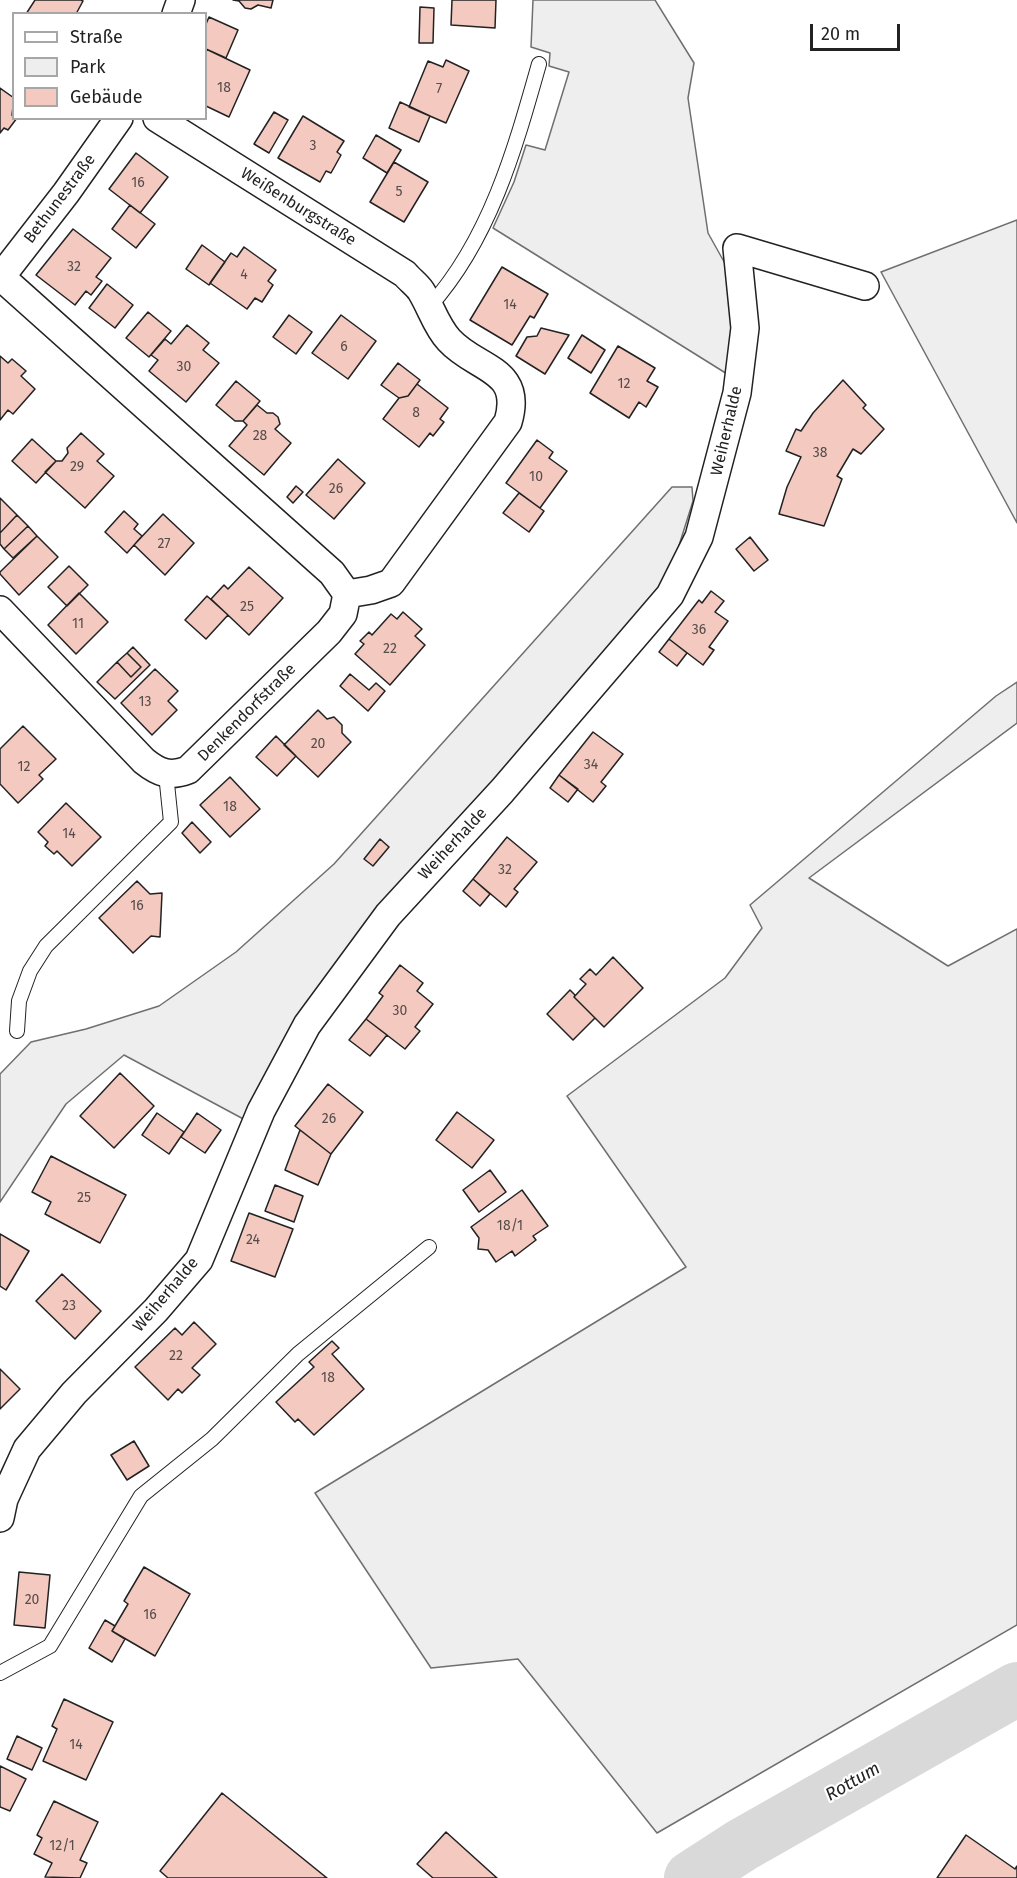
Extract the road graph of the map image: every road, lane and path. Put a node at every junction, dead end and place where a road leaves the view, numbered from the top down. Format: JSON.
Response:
{"nodes":[{"id":1,"x":539,"y":64,"type":"dead end"},
{"id":2,"x":118,"y":120,"type":"edge"},
{"id":3,"x":160,"y":120,"type":"edge"},
{"id":4,"x":1,"y":278,"type":"edge"},
{"id":5,"x":865,"y":286,"type":"dead end"},
{"id":6,"x":430,"y":306,"type":"junction"},
{"id":7,"x":347,"y":594,"type":"junction"},
{"id":8,"x":0,"y":610,"type":"edge"},
{"id":9,"x":166,"y":774,"type":"junction"},
{"id":10,"x":17,"y":1031,"type":"dead end"},
{"id":11,"x":429,"y":1247,"type":"dead end"},
{"id":12,"x":0,"y":1518,"type":"edge"},
{"id":13,"x":0,"y":1673,"type":"edge"}],
"edges":[{"from":1,"to":6,"type":"lane"},
{"from":2,"to":4,"type":"street","name":"Bethunestraße"},
{"from":3,"to":6,"type":"street","name":"Weißenburgstraße"},
{"from":4,"to":7,"type":"street"},
{"from":5,"to":12,"type":"street","name":"Weiherhalde"},
{"from":6,"to":7,"type":"street","name":"Weißenburgstraße"},
{"from":7,"to":9,"type":"street","name":"Denkendorfstraße"},
{"from":8,"to":9,"type":"street"},
{"from":9,"to":10,"type":"lane"},
{"from":11,"to":13,"type":"lane"}]}
